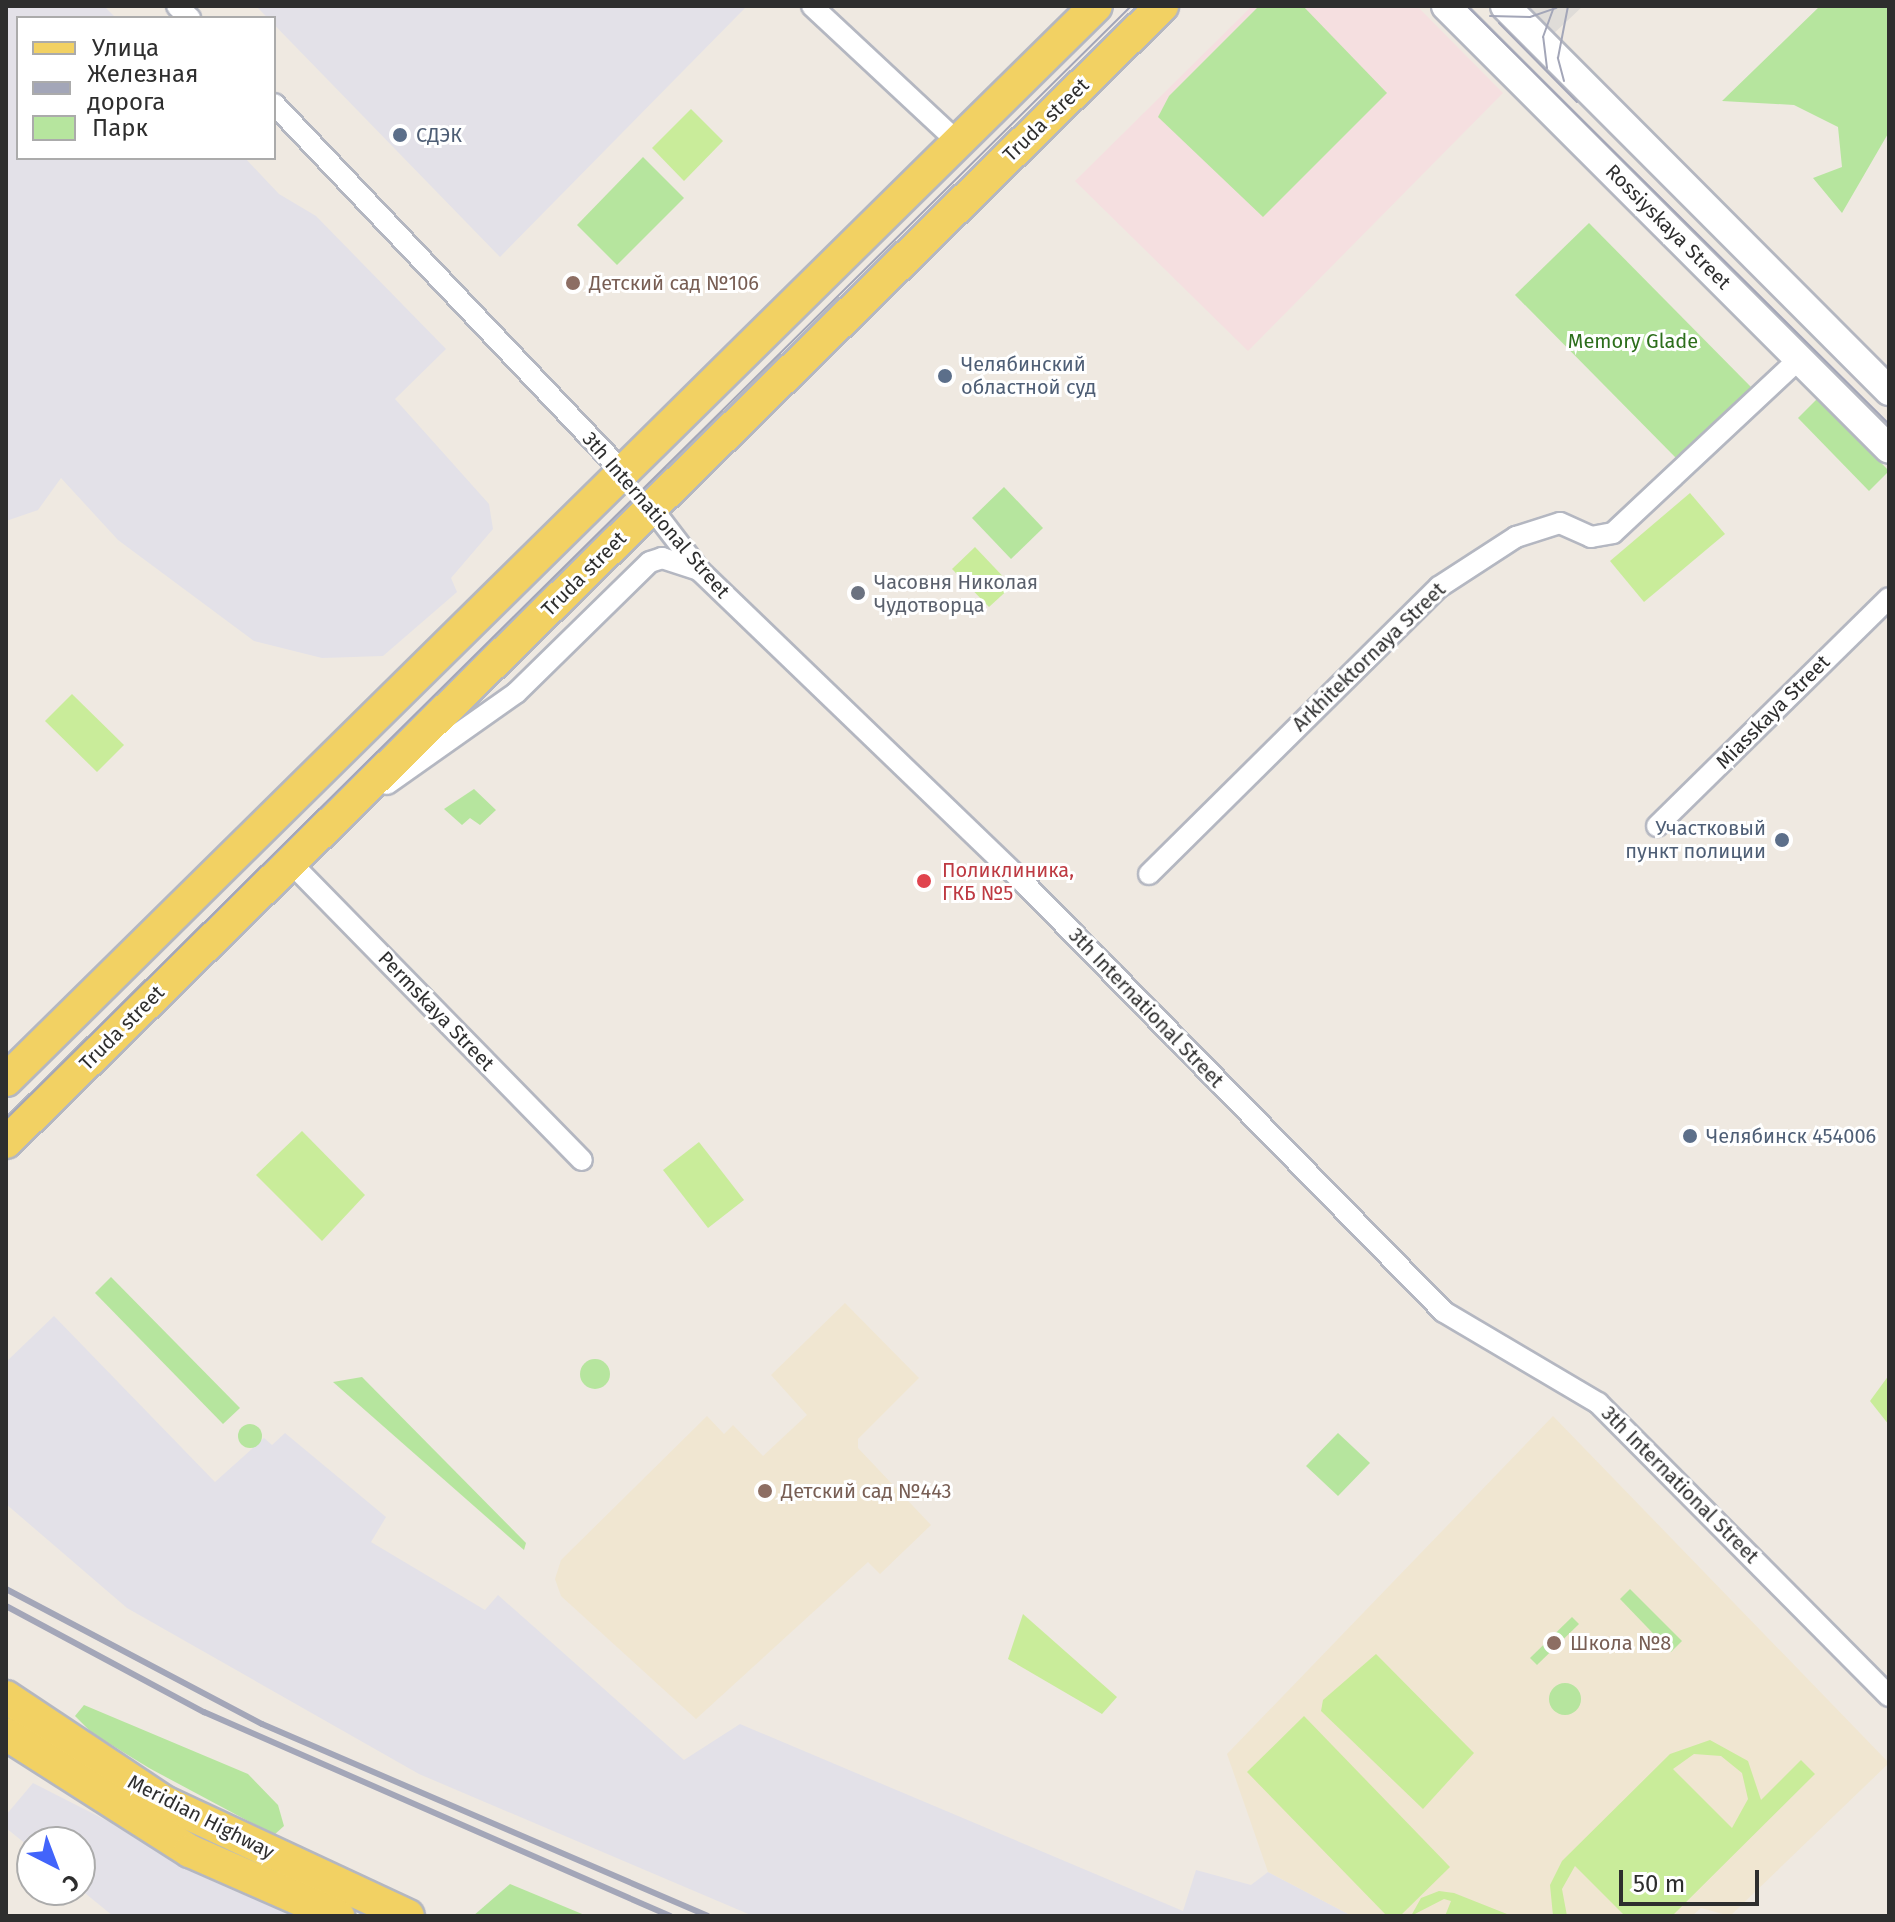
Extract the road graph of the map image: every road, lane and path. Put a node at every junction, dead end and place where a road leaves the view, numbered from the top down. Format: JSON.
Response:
{"nodes":[{"id":1,"x":812,"y":6,"type":"edge"},
{"id":2,"x":1096,"y":6,"type":"edge"},
{"id":3,"x":1162,"y":6,"type":"edge"},
{"id":4,"x":1446,"y":6,"type":"edge"},
{"id":5,"x":1505,"y":6,"type":"edge"},
{"id":6,"x":276,"y":106,"type":"edge"},
{"id":7,"x":958,"y":142,"type":"junction"},
{"id":8,"x":990,"y":175,"type":"junction"},
{"id":9,"x":1800,"y":358,"type":"junction"},
{"id":10,"x":1889,"y":391,"type":"edge"},
{"id":11,"x":1889,"y":449,"type":"edge"},
{"id":12,"x":623,"y":472,"type":"junction"},
{"id":13,"x":651,"y":507,"type":"junction"},
{"id":14,"x":700,"y":571,"type":"junction"},
{"id":15,"x":1889,"y":598,"type":"edge"},
{"id":16,"x":328,"y":825,"type":"junction"},
{"id":17,"x":1657,"y":826,"type":"dead end"},
{"id":18,"x":290,"y":862,"type":"junction"},
{"id":19,"x":1149,"y":874,"type":"dead end"},
{"id":20,"x":6,"y":1080,"type":"edge"},
{"id":21,"x":6,"y":1142,"type":"edge"},
{"id":22,"x":582,"y":1160,"type":"dead end"},
{"id":23,"x":1889,"y":1696,"type":"edge"},
{"id":24,"x":6,"y":1697,"type":"edge"},
{"id":25,"x":6,"y":1734,"type":"edge"},
{"id":26,"x":338,"y":1916,"type":"edge"},
{"id":27,"x":408,"y":1916,"type":"edge"}],
"edges":[{"from":1,"to":7,"type":"street"},
{"from":2,"to":7,"type":"main road"},
{"from":3,"to":8,"type":"main road","name":"Truda street"},
{"from":4,"to":9,"type":"main road","name":"Rossiyskaya Street"},
{"from":5,"to":10,"type":"main road"},
{"from":6,"to":12,"type":"street","name":"3th International Street"},
{"from":7,"to":8,"type":"main road"},
{"from":7,"to":12,"type":"main road"},
{"from":8,"to":13,"type":"main road","name":"Truda street"},
{"from":9,"to":11,"type":"main road","name":"Rossiyskaya Street"},
{"from":9,"to":19,"type":"street","name":"Arkhitektornaya Street"},
{"from":12,"to":13,"type":"main road","name":"3th International Street"},
{"from":12,"to":20,"type":"main road"},
{"from":13,"to":14,"type":"street","name":"3th International Street"},
{"from":13,"to":16,"type":"main road","name":"Truda street"},
{"from":14,"to":16,"type":"street"},
{"from":14,"to":23,"type":"street","name":"3th International Street"},
{"from":15,"to":17,"type":"street","name":"Miasskaya Street"},
{"from":16,"to":18,"type":"main road","name":"Truda street"},
{"from":18,"to":21,"type":"main road","name":"Truda street"},
{"from":18,"to":22,"type":"street","name":"Permskaya Street"},
{"from":24,"to":27,"type":"main road","name":"Meridian Highway"},
{"from":25,"to":26,"type":"main road","name":"Meridian Highway"}]}
